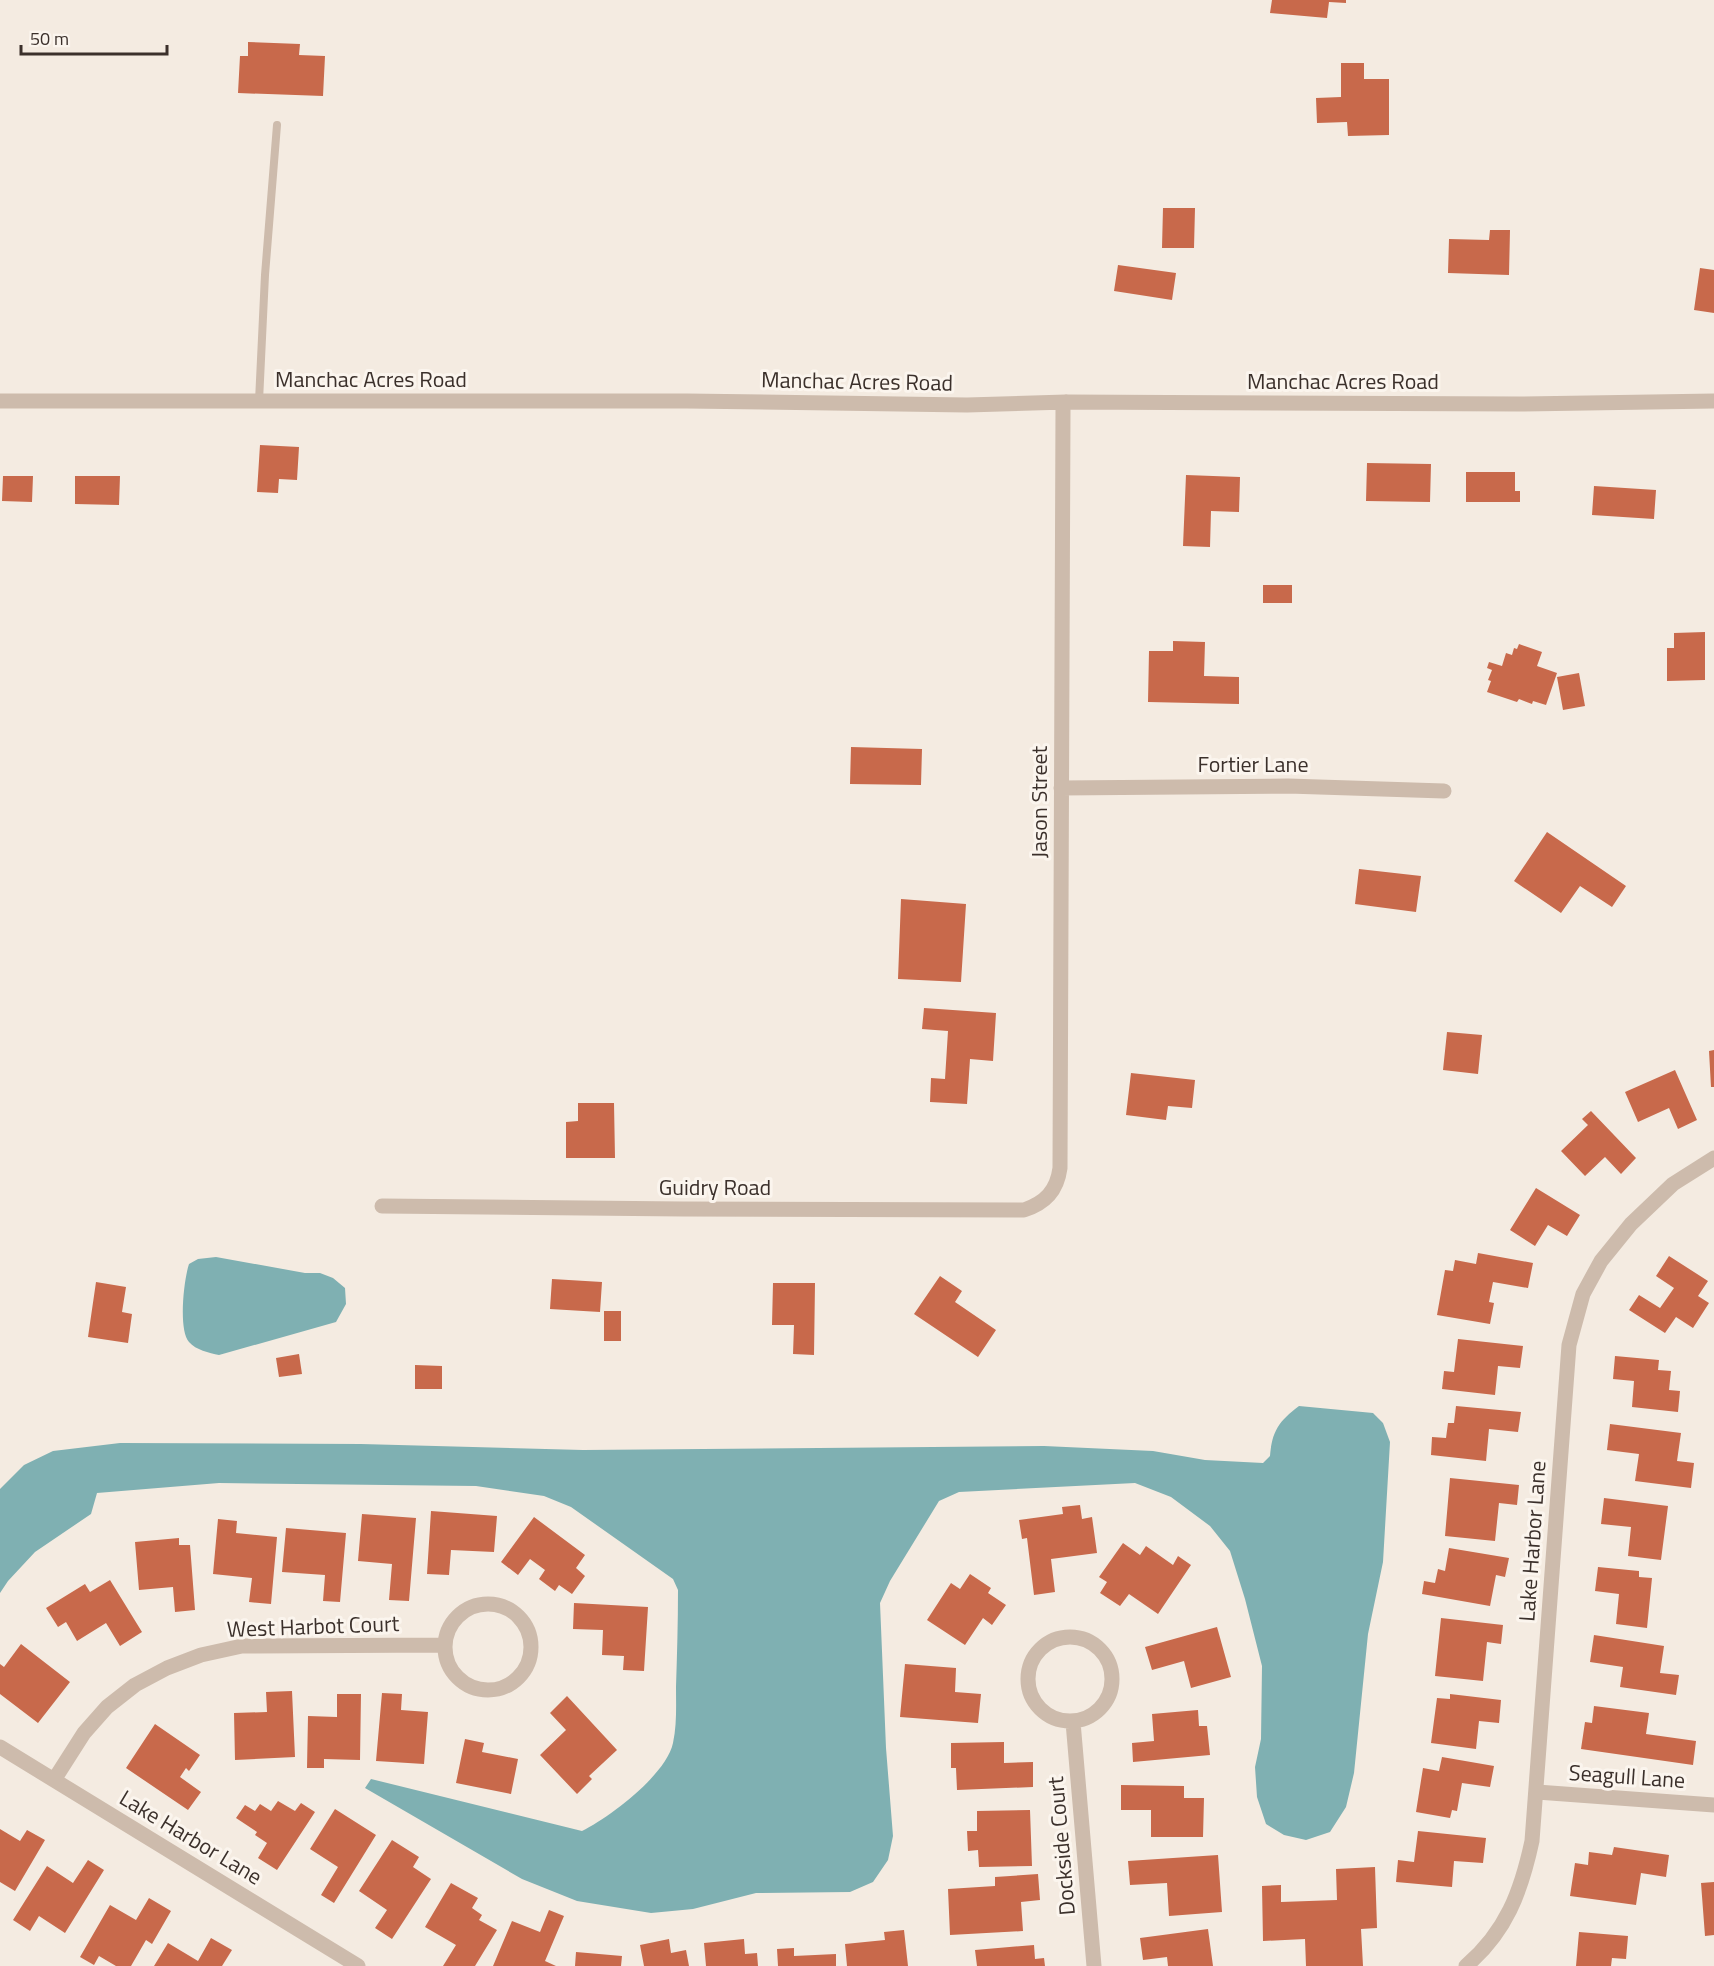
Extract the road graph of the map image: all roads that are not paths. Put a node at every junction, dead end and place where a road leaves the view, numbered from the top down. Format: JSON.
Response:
{"nodes":[{"id":1,"x":277,"y":125,"type":"dead end"},
{"id":2,"x":0,"y":401,"type":"edge"},
{"id":3,"x":259,"y":401,"type":"junction"},
{"id":4,"x":1714,"y":401,"type":"edge"},
{"id":5,"x":1066,"y":402,"type":"junction"},
{"id":6,"x":1061,"y":788,"type":"junction"},
{"id":7,"x":1444,"y":791,"type":"dead end"},
{"id":8,"x":1714,"y":1158,"type":"edge"},
{"id":9,"x":1046,"y":1199,"type":"joint"},
{"id":10,"x":382,"y":1206,"type":"dead end"},
{"id":11,"x":445,"y":1645,"type":"junction"},
{"id":12,"x":1072,"y":1722,"type":"junction"},
{"id":13,"x":0,"y":1747,"type":"edge"},
{"id":14,"x":54,"y":1780,"type":"junction"},
{"id":15,"x":1537,"y":1792,"type":"junction"},
{"id":16,"x":1714,"y":1804,"type":"edge"},
{"id":17,"x":1470,"y":1965,"type":"edge"},
{"id":18,"x":358,"y":1966,"type":"edge"},
{"id":19,"x":1094,"y":1966,"type":"edge"}],
"edges":[{"from":1,"to":3,"type":"lane"},
{"from":2,"to":3,"type":"street","name":"Manchac Acres Road"},
{"from":3,"to":5,"type":"street","name":"Manchac Acres Road"},
{"from":4,"to":5,"type":"street","name":"Manchac Acres Road"},
{"from":5,"to":6,"type":"street","name":"Jason Street"},
{"from":6,"to":7,"type":"street","name":"Fortier Lane"},
{"from":6,"to":9,"type":"street","name":"Jason Street"},
{"from":8,"to":15,"type":"street","name":"Lake Harbor Lane"},
{"from":9,"to":10,"type":"street","name":"Guidry Road"},
{"from":11,"to":11,"type":"street"},
{"from":11,"to":14,"type":"street","name":"West Harbot Court"},
{"from":12,"to":12,"type":"street"},
{"from":12,"to":19,"type":"street","name":"Dockside Court"},
{"from":13,"to":14,"type":"street","name":"Lake Harbor Lane"},
{"from":14,"to":18,"type":"street","name":"Lake Harbor Lane"},
{"from":15,"to":16,"type":"street","name":"Seagull Lane"},
{"from":15,"to":17,"type":"street","name":"Lake Harbor Lane"}]}
